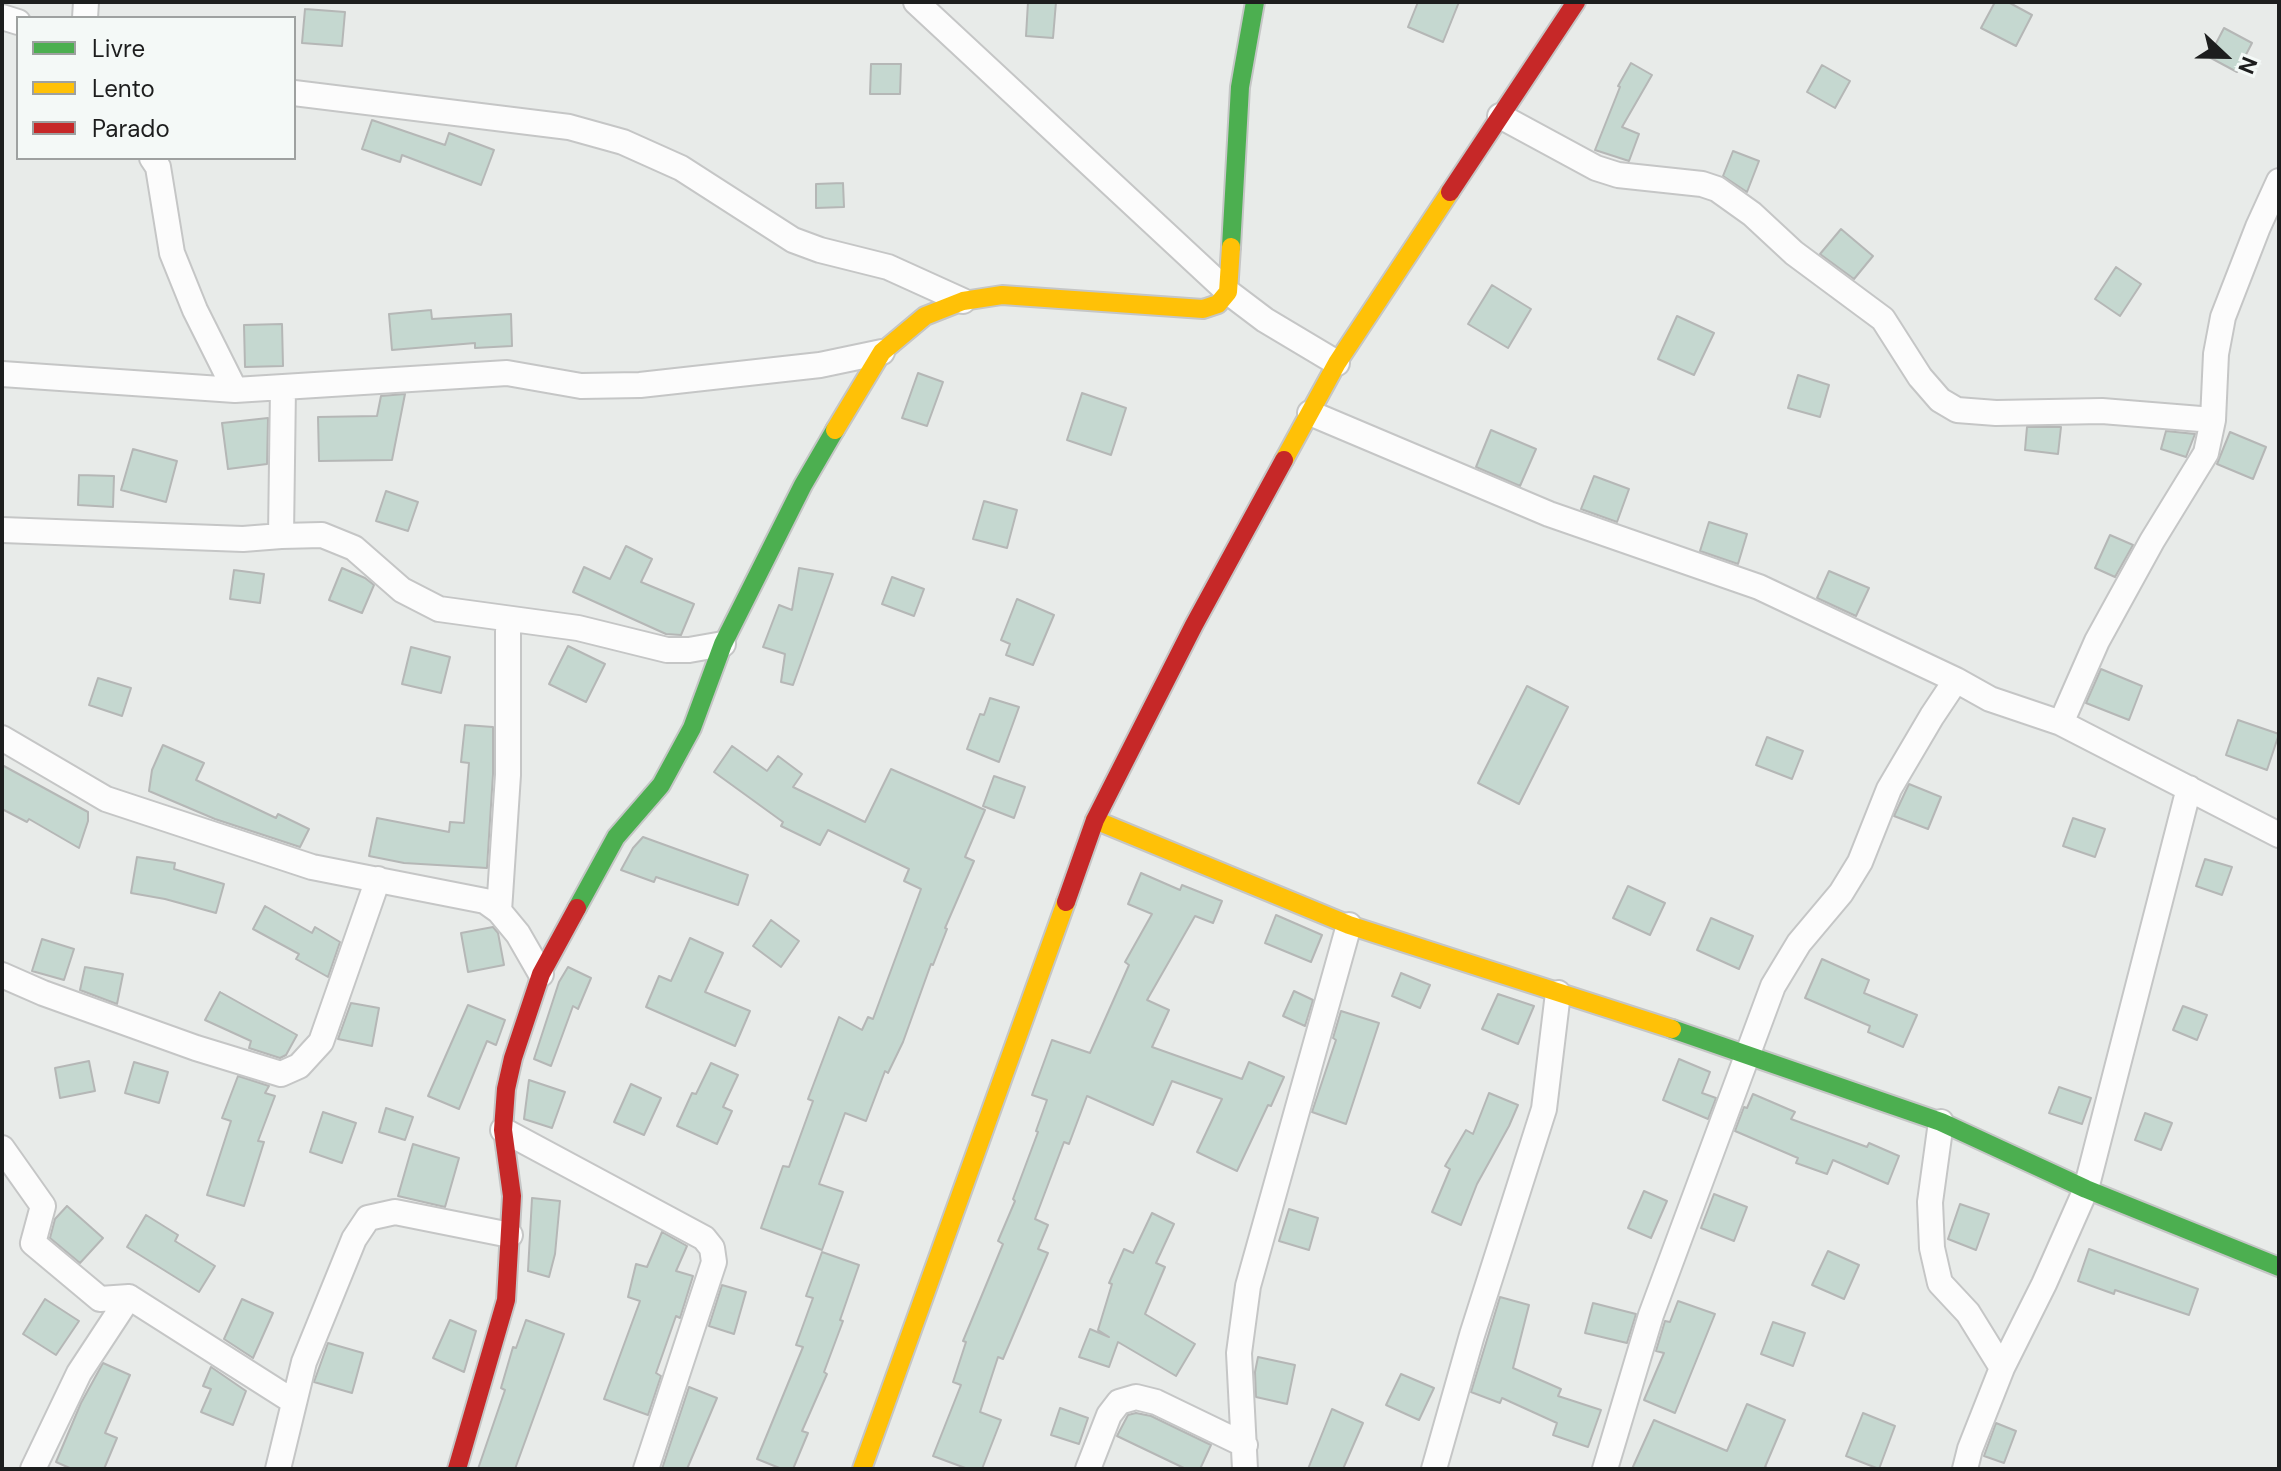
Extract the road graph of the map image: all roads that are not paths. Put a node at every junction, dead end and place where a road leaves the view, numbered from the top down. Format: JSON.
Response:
{"nodes":[{"id":1,"x":916,"y":2,"type":"edge"},
{"id":2,"x":1255,"y":2,"type":"edge"},
{"id":3,"x":1576,"y":2,"type":"edge"},
{"id":4,"x":296,"y":93,"type":"edge"},
{"id":5,"x":1500,"y":116,"type":"junction"},
{"id":6,"x":153,"y":160,"type":"edge"},
{"id":7,"x":2279,"y":181,"type":"edge"},
{"id":8,"x":1228,"y":292,"type":"junction"},
{"id":9,"x":963,"y":301,"type":"junction"},
{"id":10,"x":882,"y":352,"type":"junction"},
{"id":11,"x":1337,"y":363,"type":"junction"},
{"id":12,"x":2,"y":374,"type":"edge"},
{"id":13,"x":283,"y":387,"type":"junction"},
{"id":14,"x":235,"y":390,"type":"junction"},
{"id":15,"x":1310,"y":413,"type":"junction"},
{"id":16,"x":2213,"y":420,"type":"junction"},
{"id":17,"x":2,"y":530,"type":"edge"},
{"id":18,"x":281,"y":536,"type":"junction"},
{"id":19,"x":508,"y":620,"type":"junction"},
{"id":20,"x":723,"y":644,"type":"junction"},
{"id":21,"x":1956,"y":680,"type":"junction"},
{"id":22,"x":2061,"y":723,"type":"junction"},
{"id":23,"x":2,"y":738,"type":"edge"},
{"id":24,"x":2189,"y":788,"type":"junction"},
{"id":25,"x":1095,"y":820,"type":"junction"},
{"id":26,"x":2277,"y":827,"type":"edge"},
{"id":27,"x":378,"y":879,"type":"junction"},
{"id":28,"x":499,"y":911,"type":"junction"},
{"id":29,"x":1349,"y":925,"type":"junction"},
{"id":30,"x":541,"y":974,"type":"junction"},
{"id":31,"x":2,"y":975,"type":"edge"},
{"id":32,"x":1558,"y":993,"type":"junction"},
{"id":33,"x":1749,"y":1054,"type":"junction"},
{"id":34,"x":1941,"y":1122,"type":"junction"},
{"id":35,"x":503,"y":1130,"type":"junction"},
{"id":36,"x":2,"y":1148,"type":"edge"},
{"id":37,"x":2086,"y":1189,"type":"junction"},
{"id":38,"x":510,"y":1235,"type":"junction"},
{"id":39,"x":2279,"y":1267,"type":"edge"},
{"id":40,"x":129,"y":1297,"type":"junction"},
{"id":41,"x":2002,"y":1368,"type":"junction"},
{"id":42,"x":294,"y":1402,"type":"junction"},
{"id":43,"x":1245,"y":1457,"type":"edge"},
{"id":44,"x":33,"y":1469,"type":"edge"},
{"id":45,"x":278,"y":1469,"type":"edge"},
{"id":46,"x":457,"y":1469,"type":"edge"},
{"id":47,"x":646,"y":1469,"type":"edge"},
{"id":48,"x":862,"y":1469,"type":"edge"},
{"id":49,"x":1088,"y":1469,"type":"edge"},
{"id":50,"x":1434,"y":1469,"type":"edge"},
{"id":51,"x":1605,"y":1469,"type":"edge"},
{"id":52,"x":1965,"y":1469,"type":"edge"}],
"edges":[{"from":1,"to":8,"type":"street"},
{"from":2,"to":8,"type":"street"},
{"from":3,"to":5,"type":"street"},
{"from":4,"to":9,"type":"street"},
{"from":5,"to":11,"type":"street"},
{"from":5,"to":16,"type":"street"},
{"from":6,"to":14,"type":"street"},
{"from":7,"to":16,"type":"street"},
{"from":8,"to":9,"type":"street"},
{"from":8,"to":11,"type":"street"},
{"from":9,"to":10,"type":"street"},
{"from":10,"to":13,"type":"street"},
{"from":10,"to":20,"type":"street"},
{"from":11,"to":15,"type":"street"},
{"from":12,"to":14,"type":"street"},
{"from":13,"to":14,"type":"street"},
{"from":13,"to":18,"type":"street"},
{"from":15,"to":21,"type":"street"},
{"from":15,"to":25,"type":"street"},
{"from":16,"to":22,"type":"street"},
{"from":17,"to":18,"type":"street"},
{"from":18,"to":19,"type":"street"},
{"from":19,"to":20,"type":"street"},
{"from":19,"to":28,"type":"street"},
{"from":20,"to":30,"type":"street"},
{"from":21,"to":22,"type":"street"},
{"from":21,"to":33,"type":"street"},
{"from":22,"to":24,"type":"street"},
{"from":23,"to":27,"type":"street"},
{"from":24,"to":26,"type":"street"},
{"from":24,"to":37,"type":"street"},
{"from":25,"to":29,"type":"street"},
{"from":25,"to":48,"type":"street"},
{"from":27,"to":28,"type":"street"},
{"from":27,"to":31,"type":"street"},
{"from":28,"to":30,"type":"street"},
{"from":29,"to":32,"type":"street"},
{"from":29,"to":43,"type":"street"},
{"from":30,"to":35,"type":"street"},
{"from":32,"to":33,"type":"street"},
{"from":32,"to":50,"type":"street"},
{"from":33,"to":34,"type":"street"},
{"from":33,"to":51,"type":"street"},
{"from":34,"to":37,"type":"street"},
{"from":34,"to":41,"type":"street"},
{"from":35,"to":38,"type":"street"},
{"from":35,"to":47,"type":"street"},
{"from":36,"to":40,"type":"street"},
{"from":37,"to":39,"type":"street"},
{"from":37,"to":41,"type":"street"},
{"from":38,"to":42,"type":"street"},
{"from":38,"to":46,"type":"street"},
{"from":40,"to":42,"type":"street"},
{"from":40,"to":44,"type":"street"},
{"from":41,"to":52,"type":"street"},
{"from":42,"to":45,"type":"street"},
{"from":43,"to":49,"type":"street"}]}
